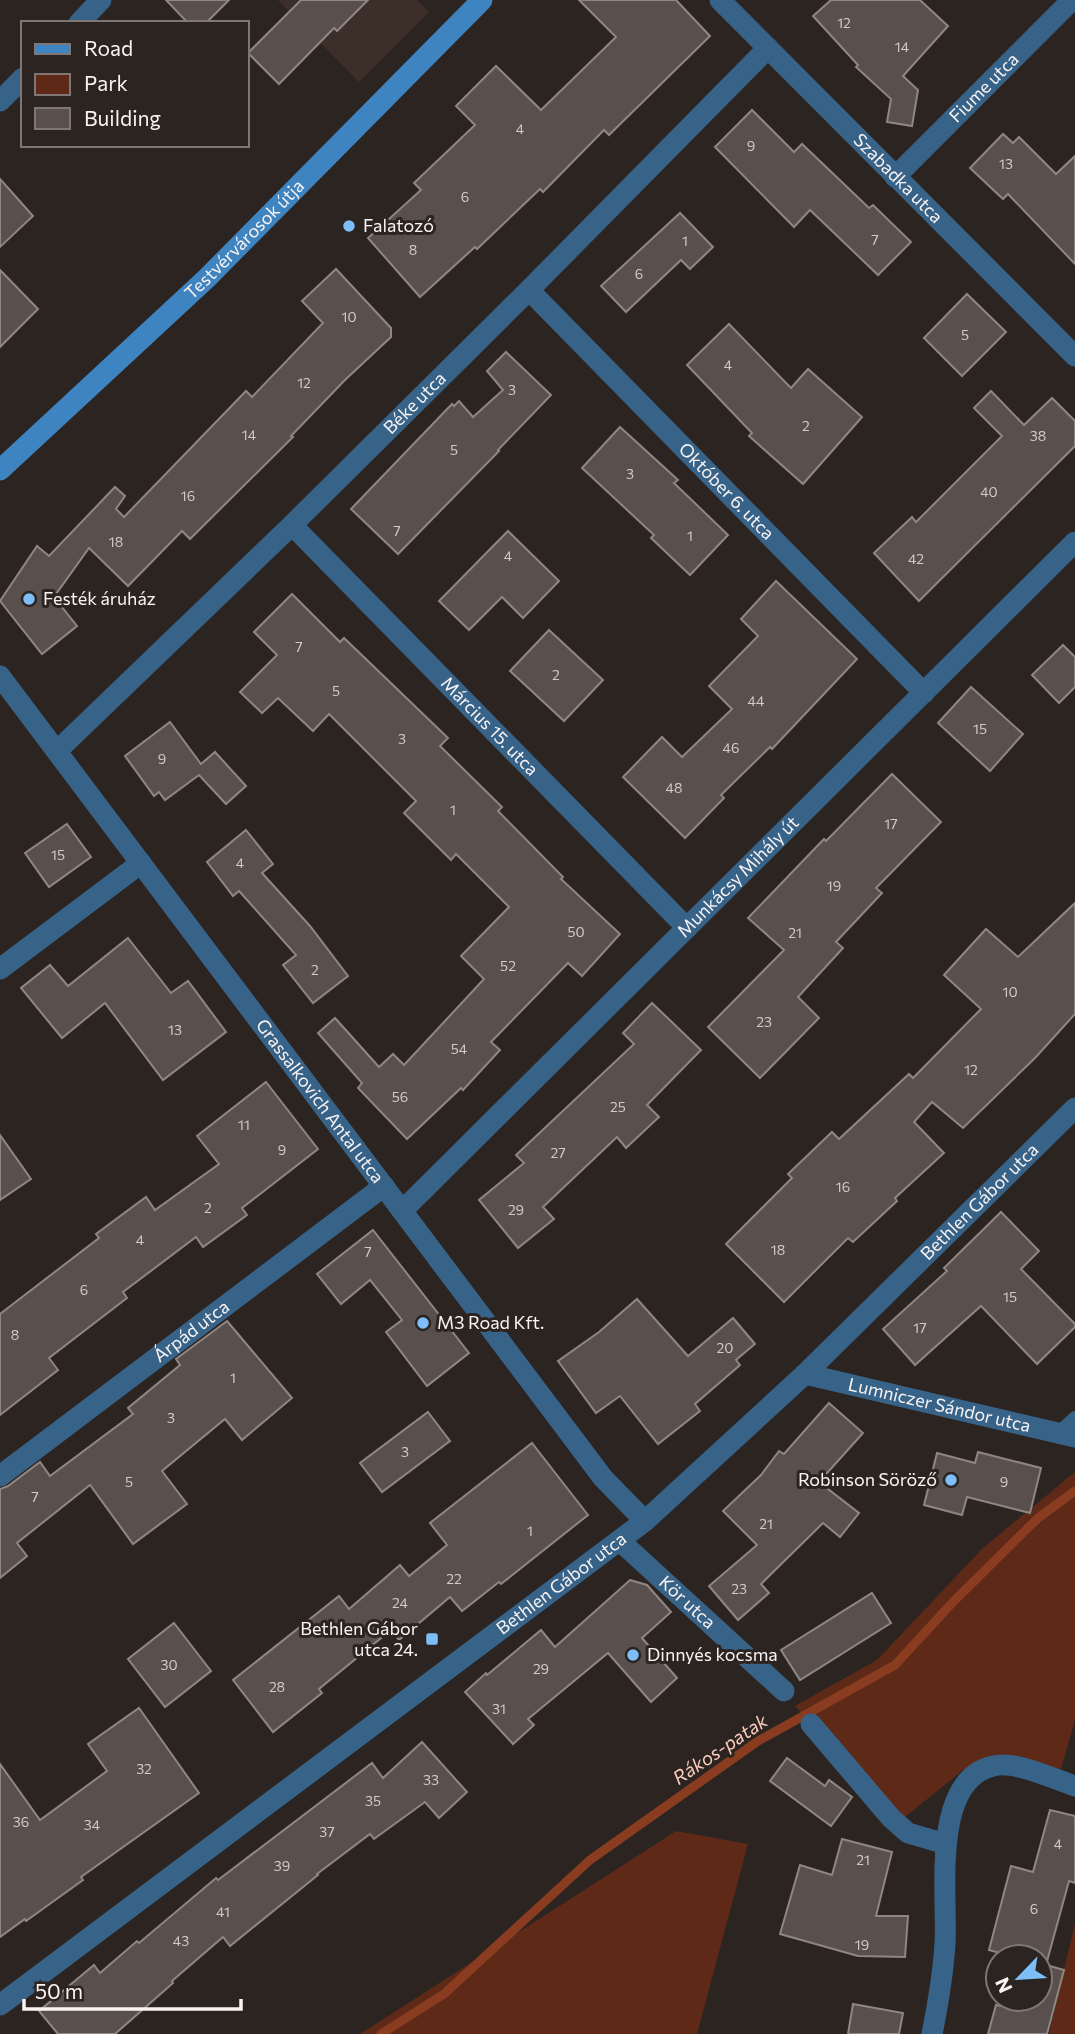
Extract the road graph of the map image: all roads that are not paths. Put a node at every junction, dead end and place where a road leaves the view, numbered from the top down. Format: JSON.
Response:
{"nodes":[{"id":1,"x":102,"y":0,"type":"edge"},
{"id":2,"x":482,"y":0,"type":"edge"},
{"id":3,"x":720,"y":0,"type":"edge"},
{"id":4,"x":1072,"y":0,"type":"edge"},
{"id":5,"x":81,"y":21,"type":"edge"},
{"id":6,"x":768,"y":48,"type":"junction"},
{"id":7,"x":21,"y":80,"type":"edge"},
{"id":8,"x":0,"y":101,"type":"edge"},
{"id":9,"x":895,"y":177,"type":"junction"},
{"id":10,"x":529,"y":290,"type":"junction"},
{"id":11,"x":1075,"y":356,"type":"edge"},
{"id":12,"x":0,"y":470,"type":"edge"},
{"id":13,"x":292,"y":525,"type":"junction"},
{"id":14,"x":1075,"y":542,"type":"edge"},
{"id":15,"x":0,"y":677,"type":"edge"},
{"id":16,"x":924,"y":693,"type":"junction"},
{"id":17,"x":57,"y":751,"type":"junction"},
{"id":18,"x":141,"y":863,"type":"junction"},
{"id":19,"x":687,"y":928,"type":"junction"},
{"id":20,"x":0,"y":969,"type":"edge"},
{"id":21,"x":1075,"y":1108,"type":"edge"},
{"id":22,"x":384,"y":1186,"type":"junction"},
{"id":23,"x":402,"y":1211,"type":"junction"},
{"id":24,"x":805,"y":1374,"type":"junction"},
{"id":25,"x":1075,"y":1418,"type":"edge"},
{"id":26,"x":1067,"y":1435,"type":"edge"},
{"id":27,"x":0,"y":1476,"type":"edge"},
{"id":28,"x":645,"y":1521,"type":"junction"},
{"id":29,"x":620,"y":1541,"type":"junction"},
{"id":30,"x":785,"y":1691,"type":"dead end"},
{"id":31,"x":811,"y":1724,"type":"dead end"},
{"id":32,"x":1075,"y":1786,"type":"edge"},
{"id":33,"x":946,"y":1844,"type":"junction"},
{"id":34,"x":0,"y":2005,"type":"edge"},
{"id":35,"x":932,"y":2034,"type":"edge"}],
"edges":[{"from":1,"to":5,"type":"street"},
{"from":2,"to":12,"type":"street","name":"Testvérvárosok útja"},
{"from":3,"to":6,"type":"street","name":"Szabadka utca"},
{"from":4,"to":9,"type":"street","name":"Fiume utca"},
{"from":6,"to":9,"type":"street","name":"Szabadka utca"},
{"from":6,"to":10,"type":"street","name":"Béke utca"},
{"from":7,"to":8,"type":"street"},
{"from":9,"to":11,"type":"street","name":"Szabadka utca"},
{"from":10,"to":13,"type":"street","name":"Béke utca"},
{"from":10,"to":16,"type":"street","name":"Október 6. utca"},
{"from":13,"to":17,"type":"street","name":"Béke utca"},
{"from":13,"to":19,"type":"street","name":"Március 15. utca"},
{"from":14,"to":16,"type":"street","name":"Munkácsy Mihály út"},
{"from":15,"to":17,"type":"street","name":"Grassalkovich Antal utca"},
{"from":16,"to":19,"type":"street","name":"Munkácsy Mihály út"},
{"from":17,"to":18,"type":"street","name":"Grassalkovich Antal utca"},
{"from":18,"to":20,"type":"street"},
{"from":18,"to":22,"type":"street","name":"Grassalkovich Antal utca"},
{"from":19,"to":23,"type":"street","name":"Munkácsy Mihály út"},
{"from":21,"to":24,"type":"street","name":"Bethlen Gábor utca"},
{"from":22,"to":23,"type":"street","name":"Grassalkovich Antal utca"},
{"from":22,"to":27,"type":"street","name":"Árpád utca"},
{"from":23,"to":28,"type":"street","name":"Grassalkovich Antal utca"},
{"from":24,"to":26,"type":"street","name":"Lumniczer Sándor utca"},
{"from":24,"to":28,"type":"street","name":"Bethlen Gábor utca"},
{"from":25,"to":26,"type":"lane"},
{"from":28,"to":29,"type":"street","name":"Bethlen Gábor utca"},
{"from":29,"to":30,"type":"street","name":"Kör utca"},
{"from":29,"to":34,"type":"street","name":"Bethlen Gábor utca"},
{"from":31,"to":33,"type":"street"},
{"from":32,"to":33,"type":"street"},
{"from":33,"to":35,"type":"street"}]}
